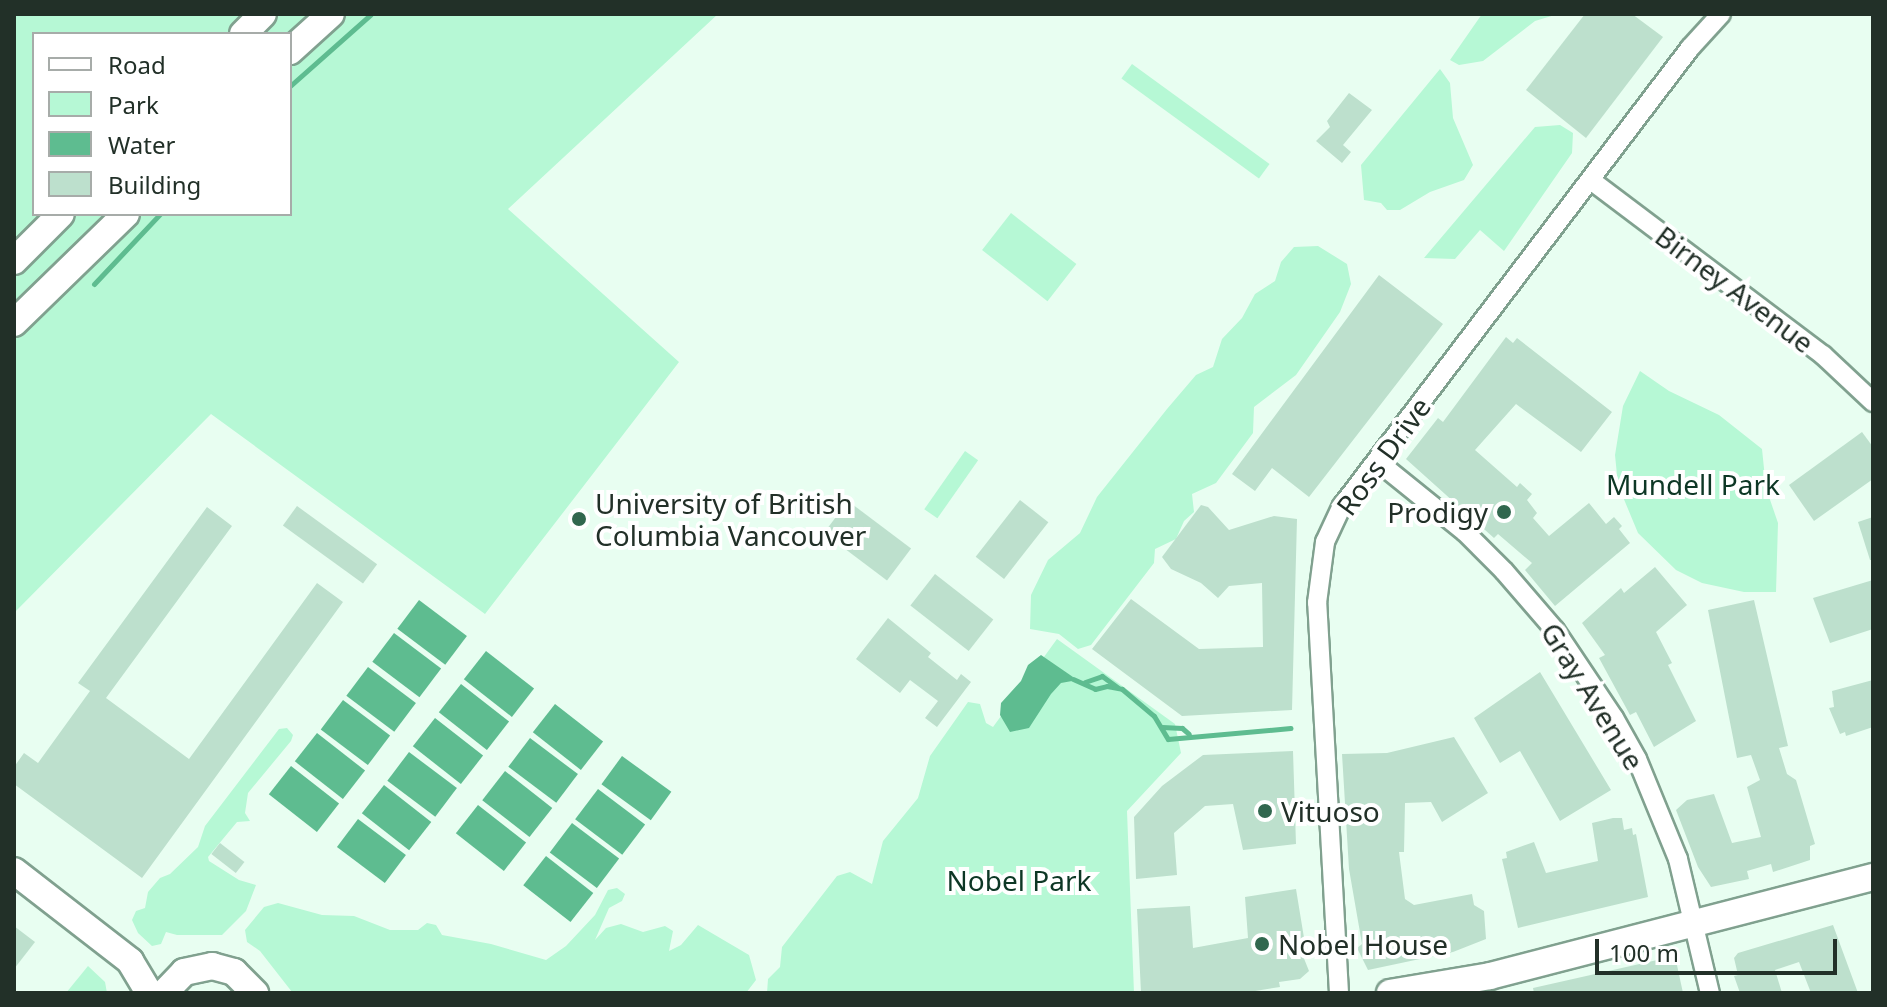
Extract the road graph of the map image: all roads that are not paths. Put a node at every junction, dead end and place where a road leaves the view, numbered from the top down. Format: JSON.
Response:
{"nodes":[{"id":1,"x":263,"y":14,"type":"edge"},
{"id":2,"x":331,"y":14,"type":"edge"},
{"id":3,"x":1721,"y":14,"type":"edge"},
{"id":4,"x":245,"y":32,"type":"edge"},
{"id":5,"x":292,"y":49,"type":"edge"},
{"id":6,"x":1592,"y":181,"type":"junction"},
{"id":7,"x":59,"y":216,"type":"edge"},
{"id":8,"x":124,"y":216,"type":"edge"},
{"id":9,"x":14,"y":261,"type":"edge"},
{"id":10,"x":14,"y":323,"type":"edge"},
{"id":11,"x":1873,"y":402,"type":"edge"},
{"id":12,"x":1377,"y":461,"type":"junction"},
{"id":13,"x":14,"y":871,"type":"edge"},
{"id":14,"x":1873,"y":877,"type":"edge"},
{"id":15,"x":1696,"y":924,"type":"junction"},
{"id":16,"x":130,"y":961,"type":"junction"},
{"id":17,"x":184,"y":972,"type":"junction"},
{"id":18,"x":149,"y":993,"type":"edge"},
{"id":19,"x":164,"y":993,"type":"edge"},
{"id":20,"x":255,"y":993,"type":"edge"},
{"id":21,"x":1339,"y":993,"type":"edge"},
{"id":22,"x":1390,"y":993,"type":"edge"},
{"id":23,"x":1710,"y":993,"type":"edge"}],
"edges":[{"from":1,"to":4,"type":"street"},
{"from":2,"to":5,"type":"street"},
{"from":3,"to":6,"type":"street","name":"Ross Drive"},
{"from":6,"to":11,"type":"street","name":"Birney Avenue"},
{"from":6,"to":12,"type":"street","name":"Ross Drive"},
{"from":7,"to":9,"type":"street"},
{"from":8,"to":10,"type":"street"},
{"from":12,"to":15,"type":"street","name":"Gray Avenue"},
{"from":12,"to":21,"type":"street","name":"Ross Drive"},
{"from":13,"to":16,"type":"street"},
{"from":14,"to":15,"type":"street"},
{"from":15,"to":22,"type":"street"},
{"from":15,"to":23,"type":"street","name":"Gray Avenue"},
{"from":16,"to":17,"type":"street"},
{"from":16,"to":18,"type":"street"},
{"from":17,"to":19,"type":"street"},
{"from":17,"to":20,"type":"street"}]}
